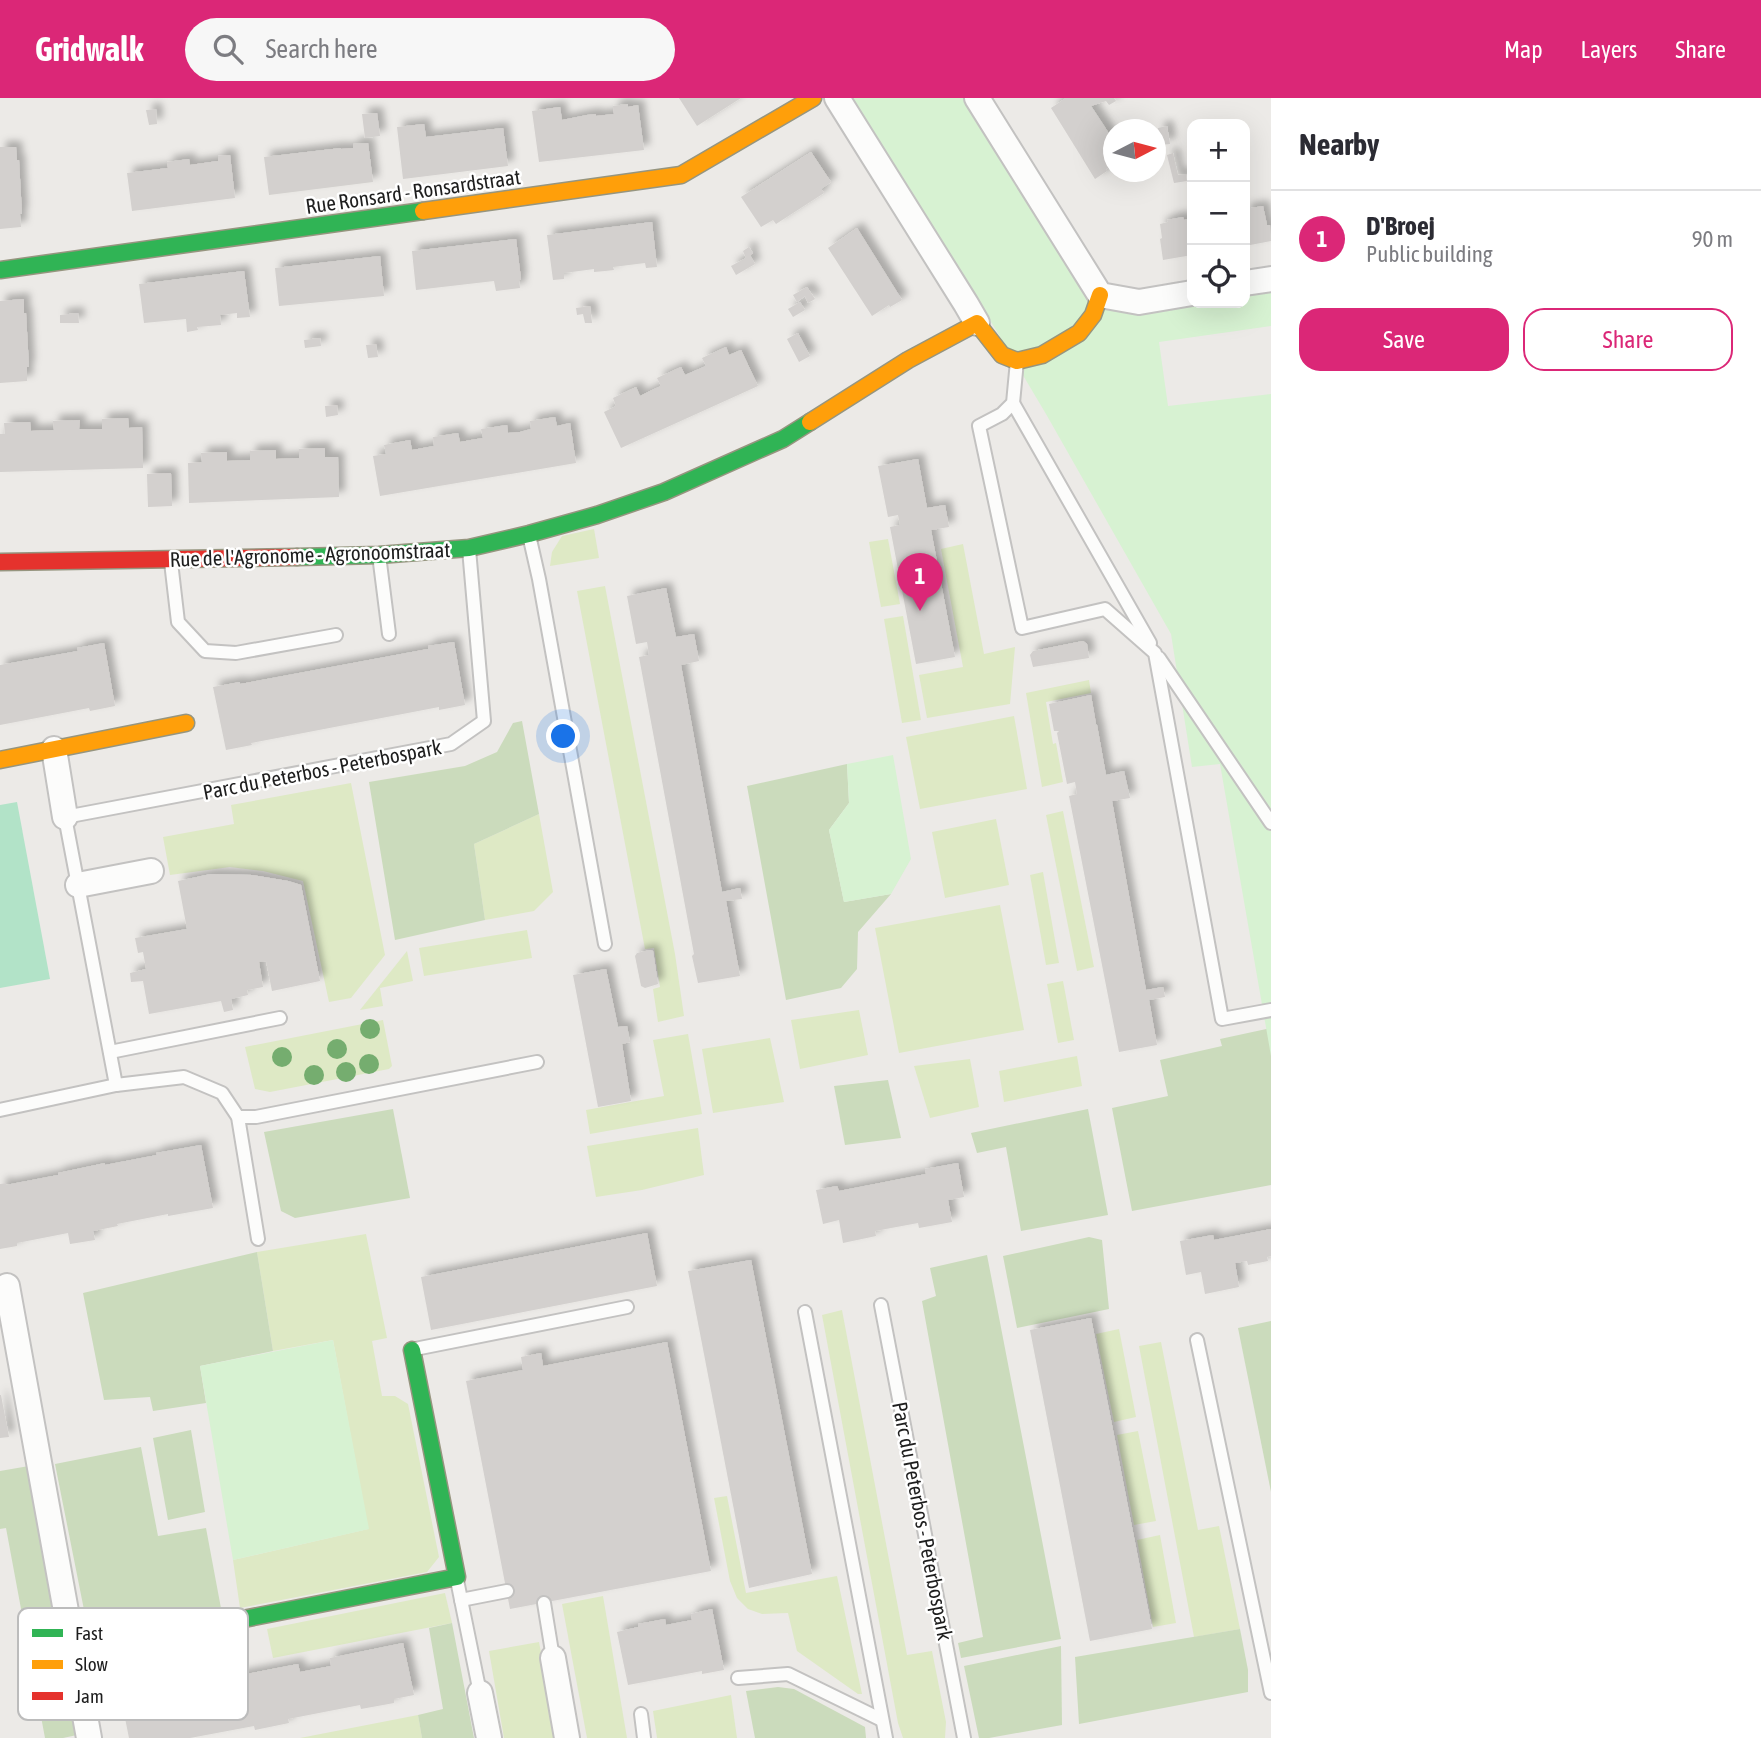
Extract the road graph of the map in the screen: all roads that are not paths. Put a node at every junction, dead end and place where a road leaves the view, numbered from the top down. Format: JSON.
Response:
{"nodes":[{"id":1,"x":813,"y":98,"type":"edge"},
{"id":2,"x":838,"y":98,"type":"edge"},
{"id":3,"x":977,"y":98,"type":"edge"},
{"id":4,"x":0,"y":270,"type":"edge"},
{"id":5,"x":1271,"y":279,"type":"edge"},
{"id":6,"x":1250,"y":282,"type":"edge"},
{"id":7,"x":1187,"y":294,"type":"edge"},
{"id":8,"x":1100,"y":295,"type":"junction"},
{"id":9,"x":977,"y":323,"type":"junction"},
{"id":10,"x":1017,"y":361,"type":"junction"},
{"id":11,"x":1013,"y":403,"type":"junction"},
{"id":12,"x":529,"y":534,"type":"junction"},
{"id":13,"x":470,"y":548,"type":"junction"},
{"id":14,"x":379,"y":555,"type":"junction"},
{"id":15,"x":171,"y":559,"type":"junction"},
{"id":16,"x":0,"y":562,"type":"edge"},
{"id":17,"x":389,"y":634,"type":"dead end"},
{"id":18,"x":336,"y":635,"type":"dead end"},
{"id":19,"x":1156,"y":653,"type":"junction"},
{"id":20,"x":186,"y":723,"type":"dead end"},
{"id":21,"x":54,"y":749,"type":"junction"},
{"id":22,"x":0,"y":760,"type":"edge"},
{"id":23,"x":65,"y":817,"type":"junction"},
{"id":24,"x":1271,"y":823,"type":"edge"},
{"id":25,"x":151,"y":871,"type":"dead end"},
{"id":26,"x":78,"y":885,"type":"junction"},
{"id":27,"x":605,"y":944,"type":"dead end"},
{"id":28,"x":1271,"y":1010,"type":"edge"},
{"id":29,"x":280,"y":1018,"type":"dead end"},
{"id":30,"x":110,"y":1052,"type":"junction"},
{"id":31,"x":537,"y":1062,"type":"dead end"},
{"id":32,"x":116,"y":1085,"type":"junction"},
{"id":33,"x":0,"y":1110,"type":"edge"},
{"id":34,"x":238,"y":1117,"type":"junction"},
{"id":35,"x":258,"y":1239,"type":"dead end"},
{"id":36,"x":7,"y":1286,"type":"dead end"},
{"id":37,"x":881,"y":1305,"type":"dead end"},
{"id":38,"x":627,"y":1307,"type":"dead end"},
{"id":39,"x":805,"y":1312,"type":"dead end"},
{"id":40,"x":1197,"y":1340,"type":"dead end"},
{"id":41,"x":412,"y":1350,"type":"joint"},
{"id":42,"x":457,"y":1577,"type":"junction"},
{"id":43,"x":507,"y":1591,"type":"dead end"},
{"id":44,"x":461,"y":1600,"type":"junction"},
{"id":45,"x":544,"y":1603,"type":"dead end"},
{"id":46,"x":65,"y":1608,"type":"edge"},
{"id":47,"x":248,"y":1618,"type":"edge"},
{"id":48,"x":553,"y":1658,"type":"joint"},
{"id":49,"x":738,"y":1678,"type":"dead end"},
{"id":50,"x":480,"y":1693,"type":"joint"},
{"id":51,"x":1271,"y":1693,"type":"edge"},
{"id":52,"x":641,"y":1714,"type":"dead end"},
{"id":53,"x":86,"y":1720,"type":"edge"},
{"id":54,"x":882,"y":1720,"type":"junction"},
{"id":55,"x":89,"y":1738,"type":"edge"},
{"id":56,"x":489,"y":1738,"type":"edge"},
{"id":57,"x":567,"y":1738,"type":"edge"},
{"id":58,"x":644,"y":1738,"type":"edge"},
{"id":59,"x":886,"y":1738,"type":"edge"},
{"id":60,"x":964,"y":1738,"type":"edge"}],
"edges":[{"from":1,"to":4,"type":"street","name":"Rue Ronsard - Ronsardstraat"},
{"from":2,"to":9,"type":"street"},
{"from":3,"to":8,"type":"street"},
{"from":5,"to":6,"type":"street"},
{"from":7,"to":8,"type":"street"},
{"from":8,"to":10,"type":"street"},
{"from":9,"to":10,"type":"street"},
{"from":9,"to":12,"type":"street","name":"Rue de l'Agronome - Agronoomstraat"},
{"from":10,"to":11,"type":"lane"},
{"from":11,"to":19,"type":"lane"},
{"from":11,"to":19,"type":"lane"},
{"from":12,"to":13,"type":"street","name":"Rue de l'Agronome - Agronoomstraat"},
{"from":12,"to":27,"type":"lane"},
{"from":13,"to":14,"type":"street","name":"Rue de l'Agronome - Agronoomstraat"},
{"from":13,"to":23,"type":"lane","name":"Parc du Peterbos - Peterbospark"},
{"from":14,"to":15,"type":"street","name":"Rue de l'Agronome - Agronoomstraat"},
{"from":14,"to":17,"type":"lane"},
{"from":15,"to":16,"type":"street","name":"Rue de l'Agronome - Agronoomstraat"},
{"from":15,"to":18,"type":"lane"},
{"from":19,"to":24,"type":"lane"},
{"from":19,"to":28,"type":"lane"},
{"from":20,"to":21,"type":"street"},
{"from":21,"to":22,"type":"street"},
{"from":21,"to":23,"type":"street"},
{"from":23,"to":26,"type":"lane"},
{"from":25,"to":26,"type":"street"},
{"from":26,"to":30,"type":"lane"},
{"from":29,"to":30,"type":"lane"},
{"from":30,"to":32,"type":"lane"},
{"from":31,"to":34,"type":"lane"},
{"from":32,"to":33,"type":"lane"},
{"from":32,"to":34,"type":"lane"},
{"from":34,"to":35,"type":"lane"},
{"from":36,"to":46,"type":"street"},
{"from":37,"to":60,"type":"lane","name":"Parc du Peterbos - Peterbospark"},
{"from":38,"to":41,"type":"lane"},
{"from":39,"to":54,"type":"lane"},
{"from":40,"to":51,"type":"lane"},
{"from":41,"to":42,"type":"street"},
{"from":42,"to":44,"type":"lane"},
{"from":42,"to":47,"type":"street"},
{"from":43,"to":44,"type":"lane"},
{"from":44,"to":50,"type":"lane"},
{"from":45,"to":48,"type":"lane"},
{"from":48,"to":57,"type":"street"},
{"from":49,"to":54,"type":"lane"},
{"from":50,"to":56,"type":"street"},
{"from":52,"to":58,"type":"lane"},
{"from":53,"to":55,"type":"street"},
{"from":54,"to":59,"type":"lane"}]}
